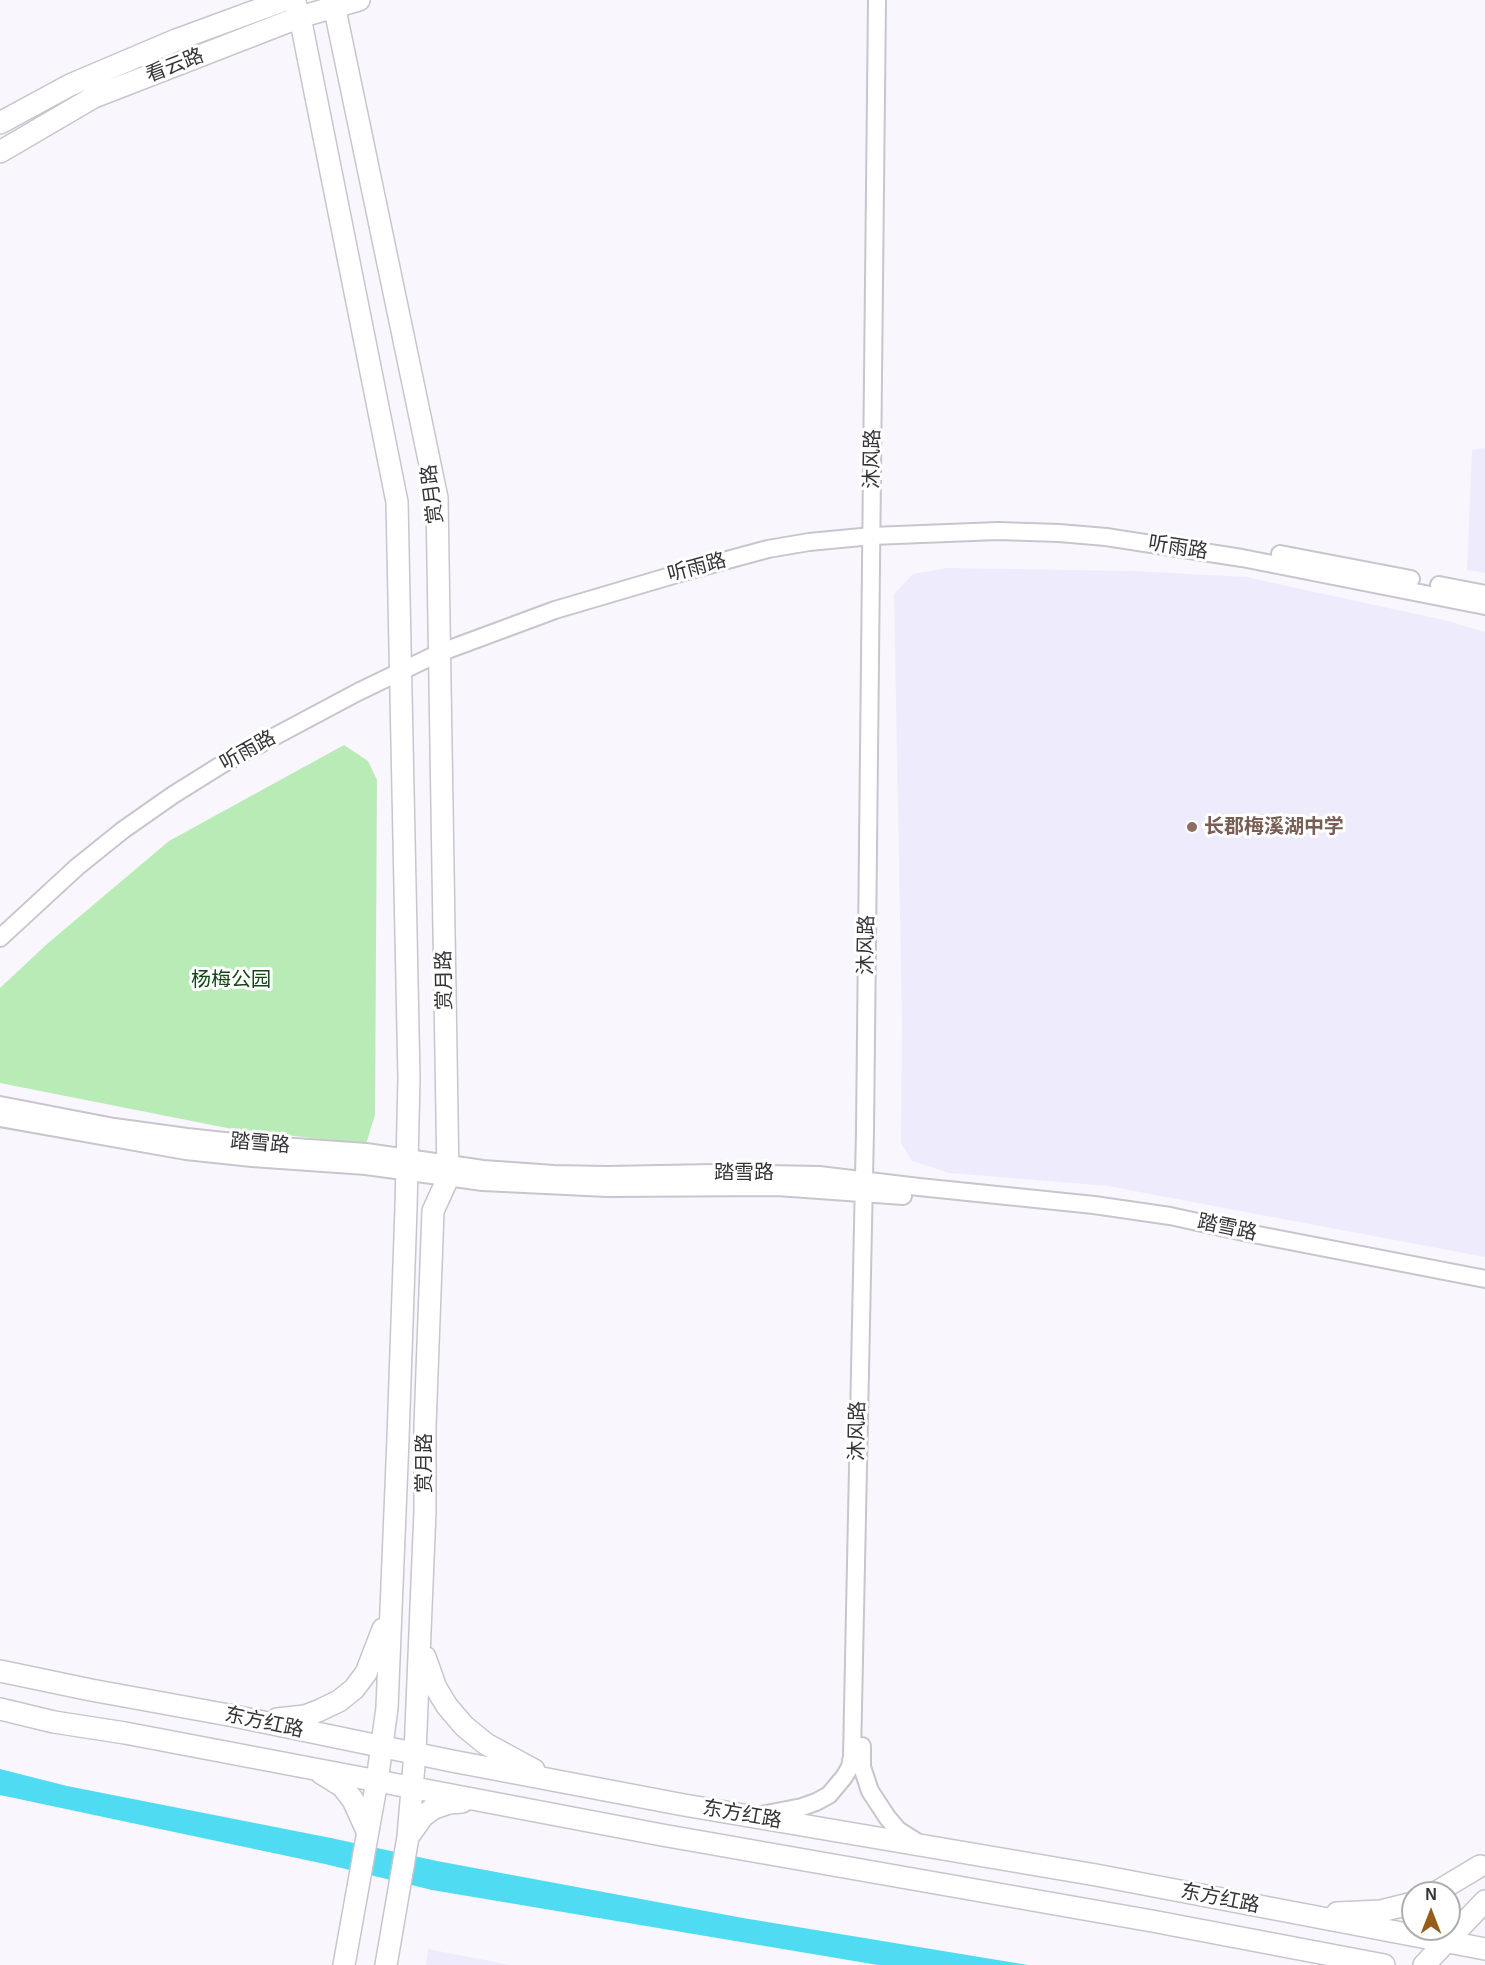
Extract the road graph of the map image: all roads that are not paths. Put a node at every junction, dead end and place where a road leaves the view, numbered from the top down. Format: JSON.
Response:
{"nodes":[{"id":1,"x":285,"y":0,"type":"edge"},
{"id":2,"x":359,"y":0,"type":"edge"},
{"id":3,"x":878,"y":0,"type":"edge"},
{"id":4,"x":888,"y":0,"type":"edge"},
{"id":5,"x":334,"y":3,"type":"edge"},
{"id":6,"x":297,"y":9,"type":"edge"},
{"id":7,"x":0,"y":123,"type":"edge"},
{"id":8,"x":0,"y":152,"type":"edge"},
{"id":9,"x":878,"y":531,"type":"junction"},
{"id":10,"x":1485,"y":594,"type":"edge"},
{"id":11,"x":1485,"y":606,"type":"edge"},
{"id":12,"x":439,"y":647,"type":"junction"},
{"id":13,"x":400,"y":665,"type":"junction"},
{"id":14,"x":0,"y":925,"type":"edge"},
{"id":15,"x":0,"y":938,"type":"edge"},
{"id":16,"x":0,"y":1105,"type":"edge"},
{"id":17,"x":0,"y":1118,"type":"edge"},
{"id":18,"x":407,"y":1166,"type":"junction"},
{"id":19,"x":448,"y":1171,"type":"junction"},
{"id":20,"x":869,"y":1187,"type":"junction"},
{"id":21,"x":1485,"y":1279,"type":"edge"},
{"id":22,"x":1485,"y":1288,"type":"edge"},
{"id":23,"x":391,"y":1603,"type":"junction"},
{"id":24,"x":420,"y":1637,"type":"junction"},
{"id":25,"x":0,"y":1671,"type":"edge"},
{"id":26,"x":0,"y":1709,"type":"edge"},
{"id":27,"x":255,"y":1720,"type":"junction"},
{"id":28,"x":383,"y":1747,"type":"junction"},
{"id":29,"x":415,"y":1753,"type":"junction"},
{"id":30,"x":312,"y":1768,"type":"junction"},
{"id":31,"x":377,"y":1780,"type":"junction"},
{"id":32,"x":556,"y":1780,"type":"junction"},
{"id":33,"x":412,"y":1788,"type":"junction"},
{"id":34,"x":484,"y":1802,"type":"junction"},
{"id":35,"x":744,"y":1816,"type":"junction"},
{"id":36,"x":367,"y":1831,"type":"junction"},
{"id":37,"x":408,"y":1837,"type":"junction"},
{"id":38,"x":935,"y":1849,"type":"junction"},
{"id":39,"x":1482,"y":1863,"type":"edge"},
{"id":40,"x":1454,"y":1881,"type":"edge"},
{"id":41,"x":1461,"y":1883,"type":"edge"},
{"id":42,"x":1485,"y":1901,"type":"edge"},
{"id":43,"x":1401,"y":1906,"type":"edge"},
{"id":44,"x":1277,"y":1910,"type":"junction"},
{"id":45,"x":1401,"y":1929,"type":"edge"},
{"id":46,"x":1401,"y":1937,"type":"edge"},
{"id":47,"x":1442,"y":1941,"type":"edge"},
{"id":48,"x":1445,"y":1942,"type":"junction"},
{"id":49,"x":1263,"y":1943,"type":"junction"},
{"id":50,"x":1485,"y":1949,"type":"edge"},
{"id":51,"x":1374,"y":1964,"type":"edge"},
{"id":52,"x":344,"y":1965,"type":"edge"},
{"id":53,"x":386,"y":1965,"type":"edge"},
{"id":54,"x":1296,"y":1965,"type":"edge"},
{"id":55,"x":1424,"y":1965,"type":"edge"}],
"edges":[{"from":1,"to":7,"type":"main road","name":"看云路"},
{"from":2,"to":5,"type":"main road","name":"看云路"},
{"from":3,"to":9,"type":"street","name":"沐风路"},
{"from":4,"to":9,"type":"street","name":"沐风路"},
{"from":5,"to":6,"type":"main road","name":"看云路"},
{"from":5,"to":12,"type":"main road","name":"赏月路"},
{"from":6,"to":8,"type":"main road","name":"看云路"},
{"from":6,"to":13,"type":"main road","name":"赏月路"},
{"from":9,"to":10,"type":"street","name":"听雨路"},
{"from":9,"to":11,"type":"street","name":"听雨路"},
{"from":9,"to":12,"type":"street","name":"听雨路"},
{"from":9,"to":20,"type":"street","name":"沐风路"},
{"from":12,"to":13,"type":"street","name":"听雨路"},
{"from":12,"to":19,"type":"main road","name":"赏月路"},
{"from":13,"to":14,"type":"street","name":"听雨路"},
{"from":13,"to":15,"type":"street","name":"听雨路"},
{"from":13,"to":18,"type":"main road","name":"赏月路"},
{"from":16,"to":18,"type":"street","name":"踏雪路"},
{"from":17,"to":18,"type":"street","name":"踏雪路"},
{"from":18,"to":19,"type":"street","name":"踏雪路"},
{"from":18,"to":23,"type":"main road","name":"赏月路"},
{"from":19,"to":20,"type":"street","name":"踏雪路"},
{"from":19,"to":24,"type":"main road","name":"赏月路"},
{"from":20,"to":21,"type":"street","name":"踏雪路"},
{"from":20,"to":22,"type":"street","name":"踏雪路"},
{"from":20,"to":35,"type":"street","name":"沐风路"},
{"from":20,"to":38,"type":"street","name":"沐风路"},
{"from":23,"to":27,"type":"main road"},
{"from":23,"to":28,"type":"main road","name":"赏月路"},
{"from":24,"to":29,"type":"main road","name":"赏月路"},
{"from":24,"to":32,"type":"main road"},
{"from":25,"to":27,"type":"main road","name":"东方红路"},
{"from":26,"to":30,"type":"main road","name":"东方红路"},
{"from":27,"to":28,"type":"main road","name":"东方红路"},
{"from":28,"to":29,"type":"main road","name":"东方红路"},
{"from":28,"to":31,"type":"main road","name":"赏月路"},
{"from":29,"to":32,"type":"main road","name":"东方红路"},
{"from":29,"to":33,"type":"main road","name":"赏月路"},
{"from":30,"to":31,"type":"main road","name":"东方红路"},
{"from":30,"to":36,"type":"main road"},
{"from":31,"to":33,"type":"main road","name":"东方红路"},
{"from":31,"to":36,"type":"main road","name":"赏月路"},
{"from":32,"to":35,"type":"main road","name":"东方红路"},
{"from":33,"to":34,"type":"main road","name":"东方红路"},
{"from":33,"to":37,"type":"main road","name":"赏月路"},
{"from":34,"to":37,"type":"main road"},
{"from":34,"to":49,"type":"main road","name":"东方红路"},
{"from":35,"to":38,"type":"main road","name":"东方红路"},
{"from":36,"to":52,"type":"main road","name":"赏月路"},
{"from":37,"to":53,"type":"main road","name":"赏月路"},
{"from":38,"to":44,"type":"main road","name":"东方红路"},
{"from":39,"to":40,"type":"main road"},
{"from":39,"to":41,"type":"main road"},
{"from":42,"to":48,"type":"main road"},
{"from":43,"to":44,"type":"main road"},
{"from":44,"to":45,"type":"main road","name":"东方红路"},
{"from":46,"to":51,"type":"main road"},
{"from":47,"to":48,"type":"main road","name":"东方红路"},
{"from":48,"to":50,"type":"main road","name":"东方红路"},
{"from":48,"to":55,"type":"main road"},
{"from":49,"to":51,"type":"main road","name":"东方红路"},
{"from":49,"to":54,"type":"main road"}]}
